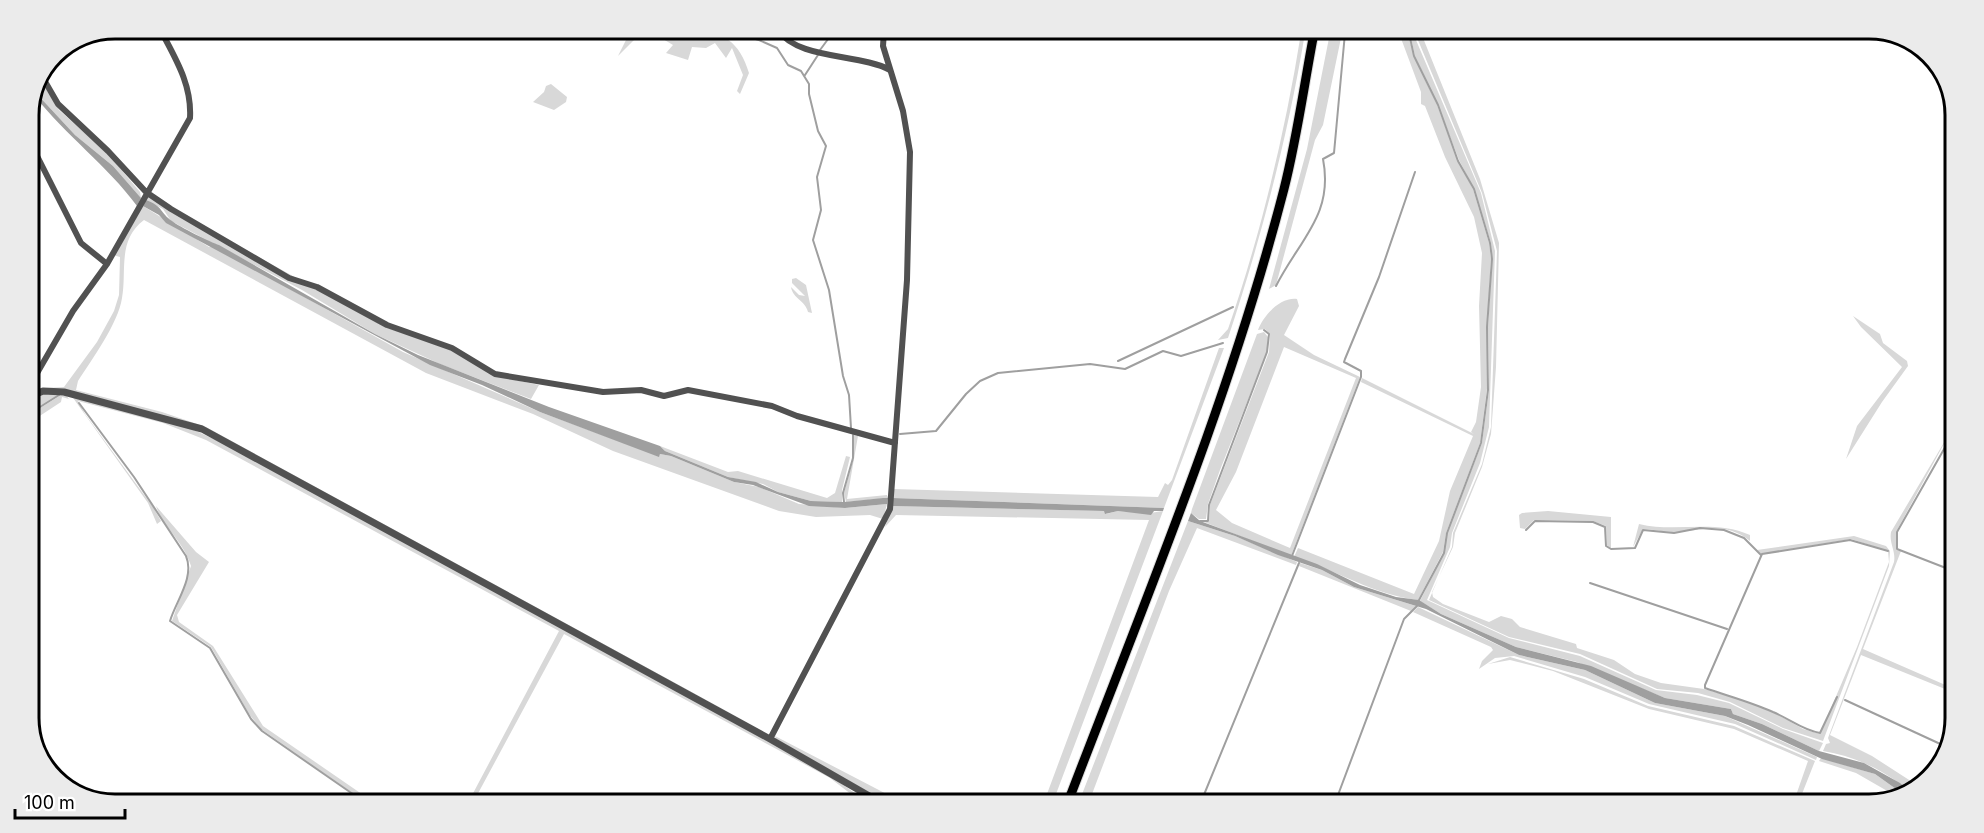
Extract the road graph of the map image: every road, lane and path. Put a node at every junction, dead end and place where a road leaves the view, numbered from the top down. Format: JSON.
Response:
{"nodes":[{"id":1,"x":165,"y":39,"type":"edge"},
{"id":2,"x":787,"y":39,"type":"edge"},
{"id":3,"x":883,"y":39,"type":"edge"},
{"id":4,"x":1313,"y":39,"type":"edge"},
{"id":5,"x":890,"y":70,"type":"junction"},
{"id":6,"x":46,"y":84,"type":"edge"},
{"id":7,"x":39,"y":161,"type":"edge"},
{"id":8,"x":146,"y":192,"type":"junction"},
{"id":9,"x":107,"y":264,"type":"junction"},
{"id":10,"x":39,"y":370,"type":"edge"},
{"id":11,"x":39,"y":393,"type":"edge"},
{"id":12,"x":896,"y":443,"type":"junction"},
{"id":13,"x":770,"y":739,"type":"junction"},
{"id":14,"x":865,"y":794,"type":"edge"},
{"id":15,"x":1071,"y":794,"type":"edge"}],
"edges":[{"from":1,"to":8,"type":"street"},
{"from":2,"to":5,"type":"street"},
{"from":3,"to":5,"type":"street"},
{"from":4,"to":15,"type":"highway"},
{"from":5,"to":12,"type":"street"},
{"from":6,"to":8,"type":"street"},
{"from":7,"to":9,"type":"street"},
{"from":8,"to":9,"type":"street"},
{"from":8,"to":12,"type":"street"},
{"from":9,"to":10,"type":"street"},
{"from":11,"to":13,"type":"street"},
{"from":12,"to":13,"type":"street"},
{"from":13,"to":14,"type":"street"}]}
